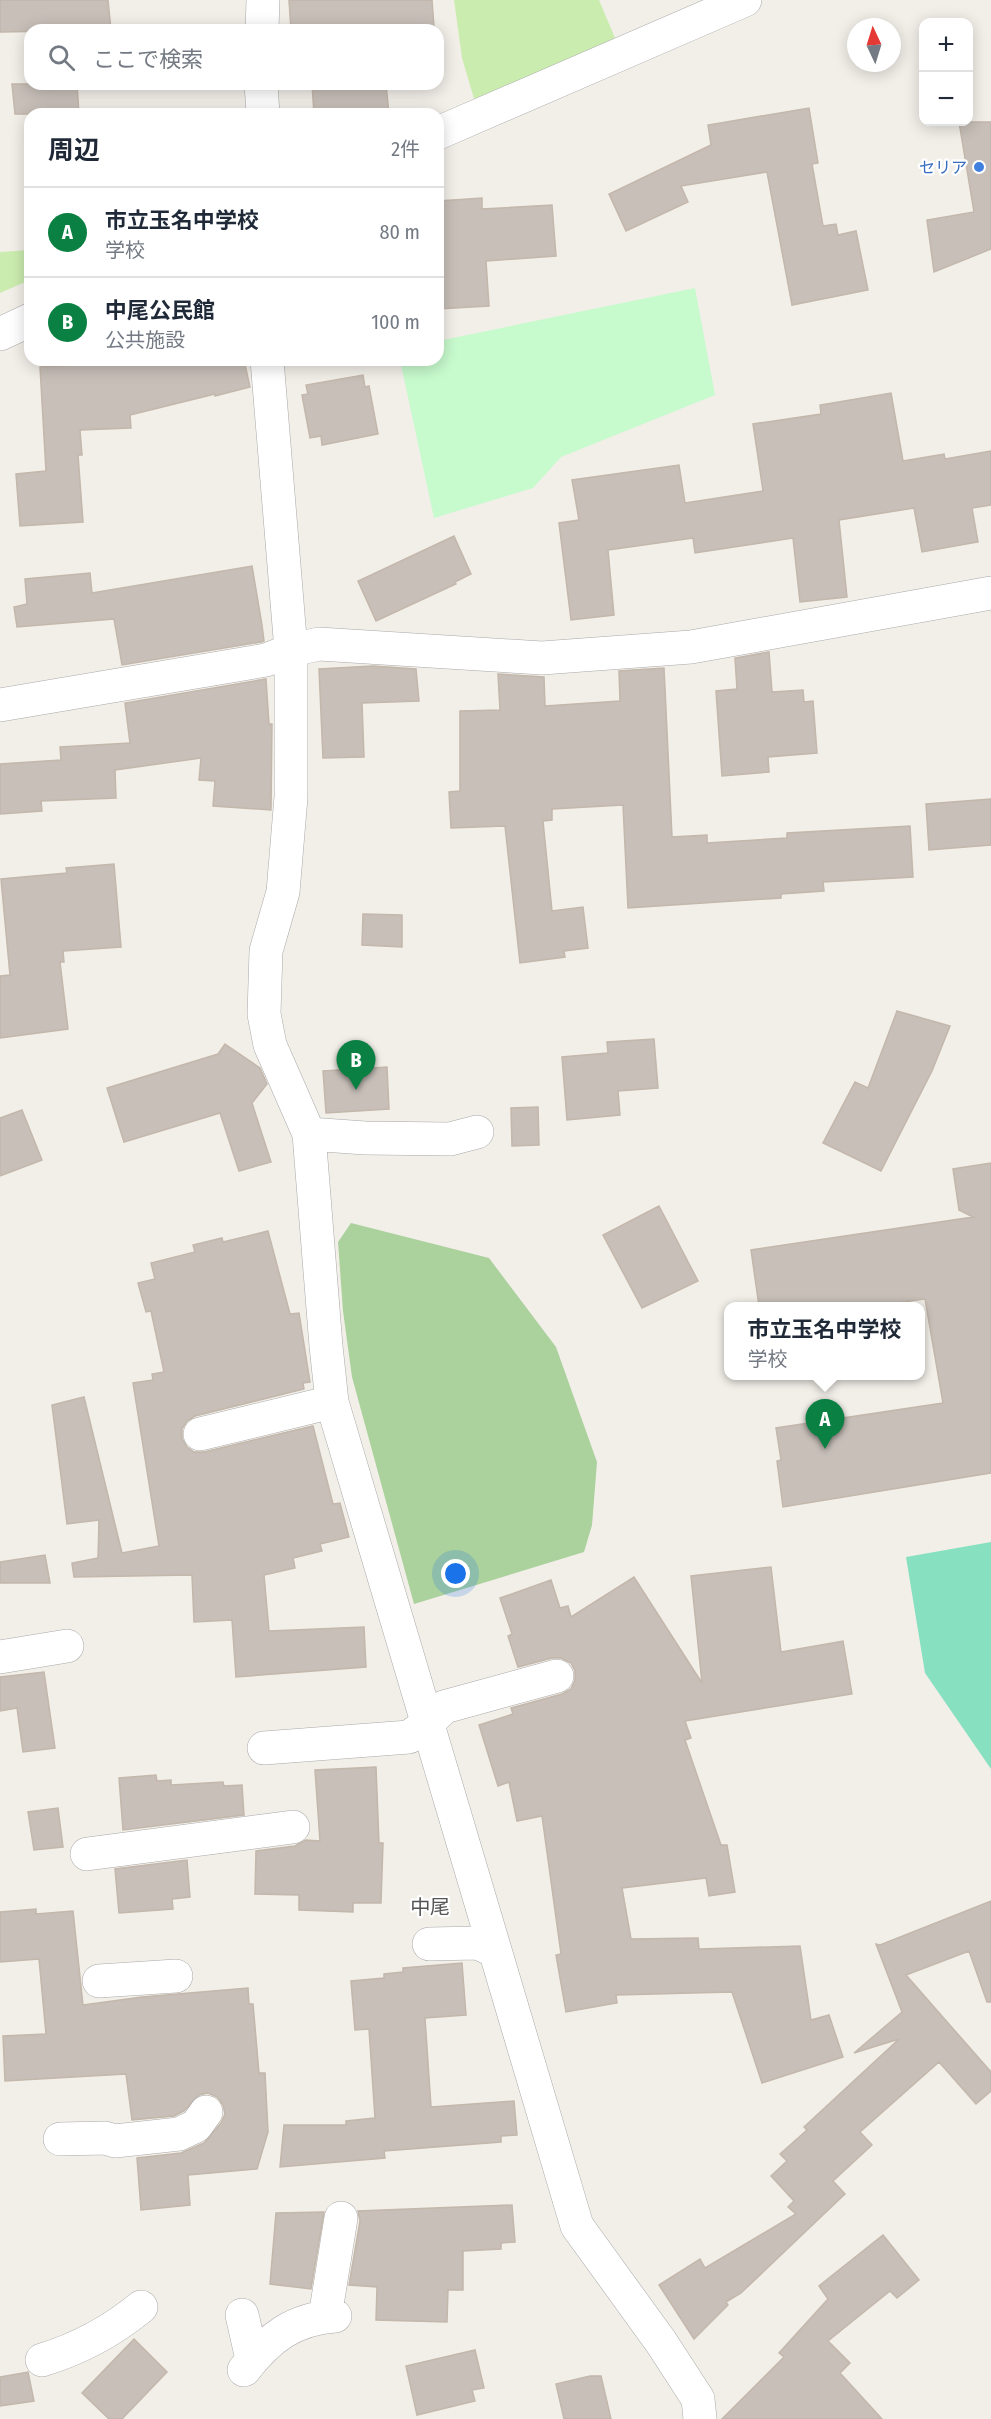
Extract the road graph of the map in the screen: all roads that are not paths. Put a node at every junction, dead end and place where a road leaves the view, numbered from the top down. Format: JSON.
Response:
{"nodes":[{"id":1,"x":263,"y":0,"type":"edge"},
{"id":2,"x":745,"y":0,"type":"edge"},
{"id":3,"x":262,"y":24,"type":"edge"},
{"id":4,"x":261,"y":90,"type":"edge"},
{"id":5,"x":263,"y":108,"type":"edge"},
{"id":6,"x":444,"y":130,"type":"edge"},
{"id":7,"x":24,"y":323,"type":"edge"},
{"id":8,"x":0,"y":334,"type":"edge"},
{"id":9,"x":267,"y":366,"type":"edge"},
{"id":10,"x":991,"y":593,"type":"edge"},
{"id":11,"x":291,"y":650,"type":"junction"},
{"id":12,"x":0,"y":705,"type":"edge"},
{"id":13,"x":477,"y":1132,"type":"dead end"},
{"id":14,"x":309,"y":1134,"type":"junction"},
{"id":15,"x":332,"y":1402,"type":"junction"},
{"id":16,"x":200,"y":1434,"type":"dead end"},
{"id":17,"x":67,"y":1646,"type":"dead end"},
{"id":18,"x":0,"y":1657,"type":"edge"},
{"id":19,"x":557,"y":1676,"type":"dead end"},
{"id":20,"x":428,"y":1723,"type":"junction"},
{"id":21,"x":264,"y":1748,"type":"dead end"},
{"id":22,"x":294,"y":1827,"type":"dead end"},
{"id":23,"x":87,"y":1854,"type":"dead end"},
{"id":24,"x":429,"y":1944,"type":"dead end"},
{"id":25,"x":495,"y":1951,"type":"junction"},
{"id":26,"x":177,"y":1976,"type":"dead end"},
{"id":27,"x":99,"y":1981,"type":"dead end"},
{"id":28,"x":206,"y":2112,"type":"dead end"},
{"id":29,"x":60,"y":2139,"type":"dead end"},
{"id":30,"x":341,"y":2218,"type":"dead end"},
{"id":31,"x":141,"y":2307,"type":"dead end"},
{"id":32,"x":242,"y":2315,"type":"dead end"},
{"id":33,"x":42,"y":2360,"type":"dead end"},
{"id":34,"x":700,"y":2419,"type":"edge"}],
"edges":[{"from":1,"to":3,"type":"street"},
{"from":2,"to":6,"type":"street"},
{"from":4,"to":5,"type":"street"},
{"from":7,"to":8,"type":"street"},
{"from":9,"to":11,"type":"street"},
{"from":10,"to":11,"type":"street"},
{"from":11,"to":12,"type":"street"},
{"from":11,"to":14,"type":"street"},
{"from":13,"to":14,"type":"street"},
{"from":14,"to":15,"type":"street"},
{"from":15,"to":16,"type":"street"},
{"from":15,"to":20,"type":"street"},
{"from":17,"to":18,"type":"street"},
{"from":19,"to":20,"type":"street"},
{"from":20,"to":21,"type":"street"},
{"from":20,"to":25,"type":"street"},
{"from":22,"to":23,"type":"street"},
{"from":24,"to":25,"type":"street"},
{"from":25,"to":34,"type":"street"},
{"from":26,"to":27,"type":"street"},
{"from":28,"to":29,"type":"street"},
{"from":30,"to":32,"type":"street"},
{"from":31,"to":33,"type":"street"}]}
